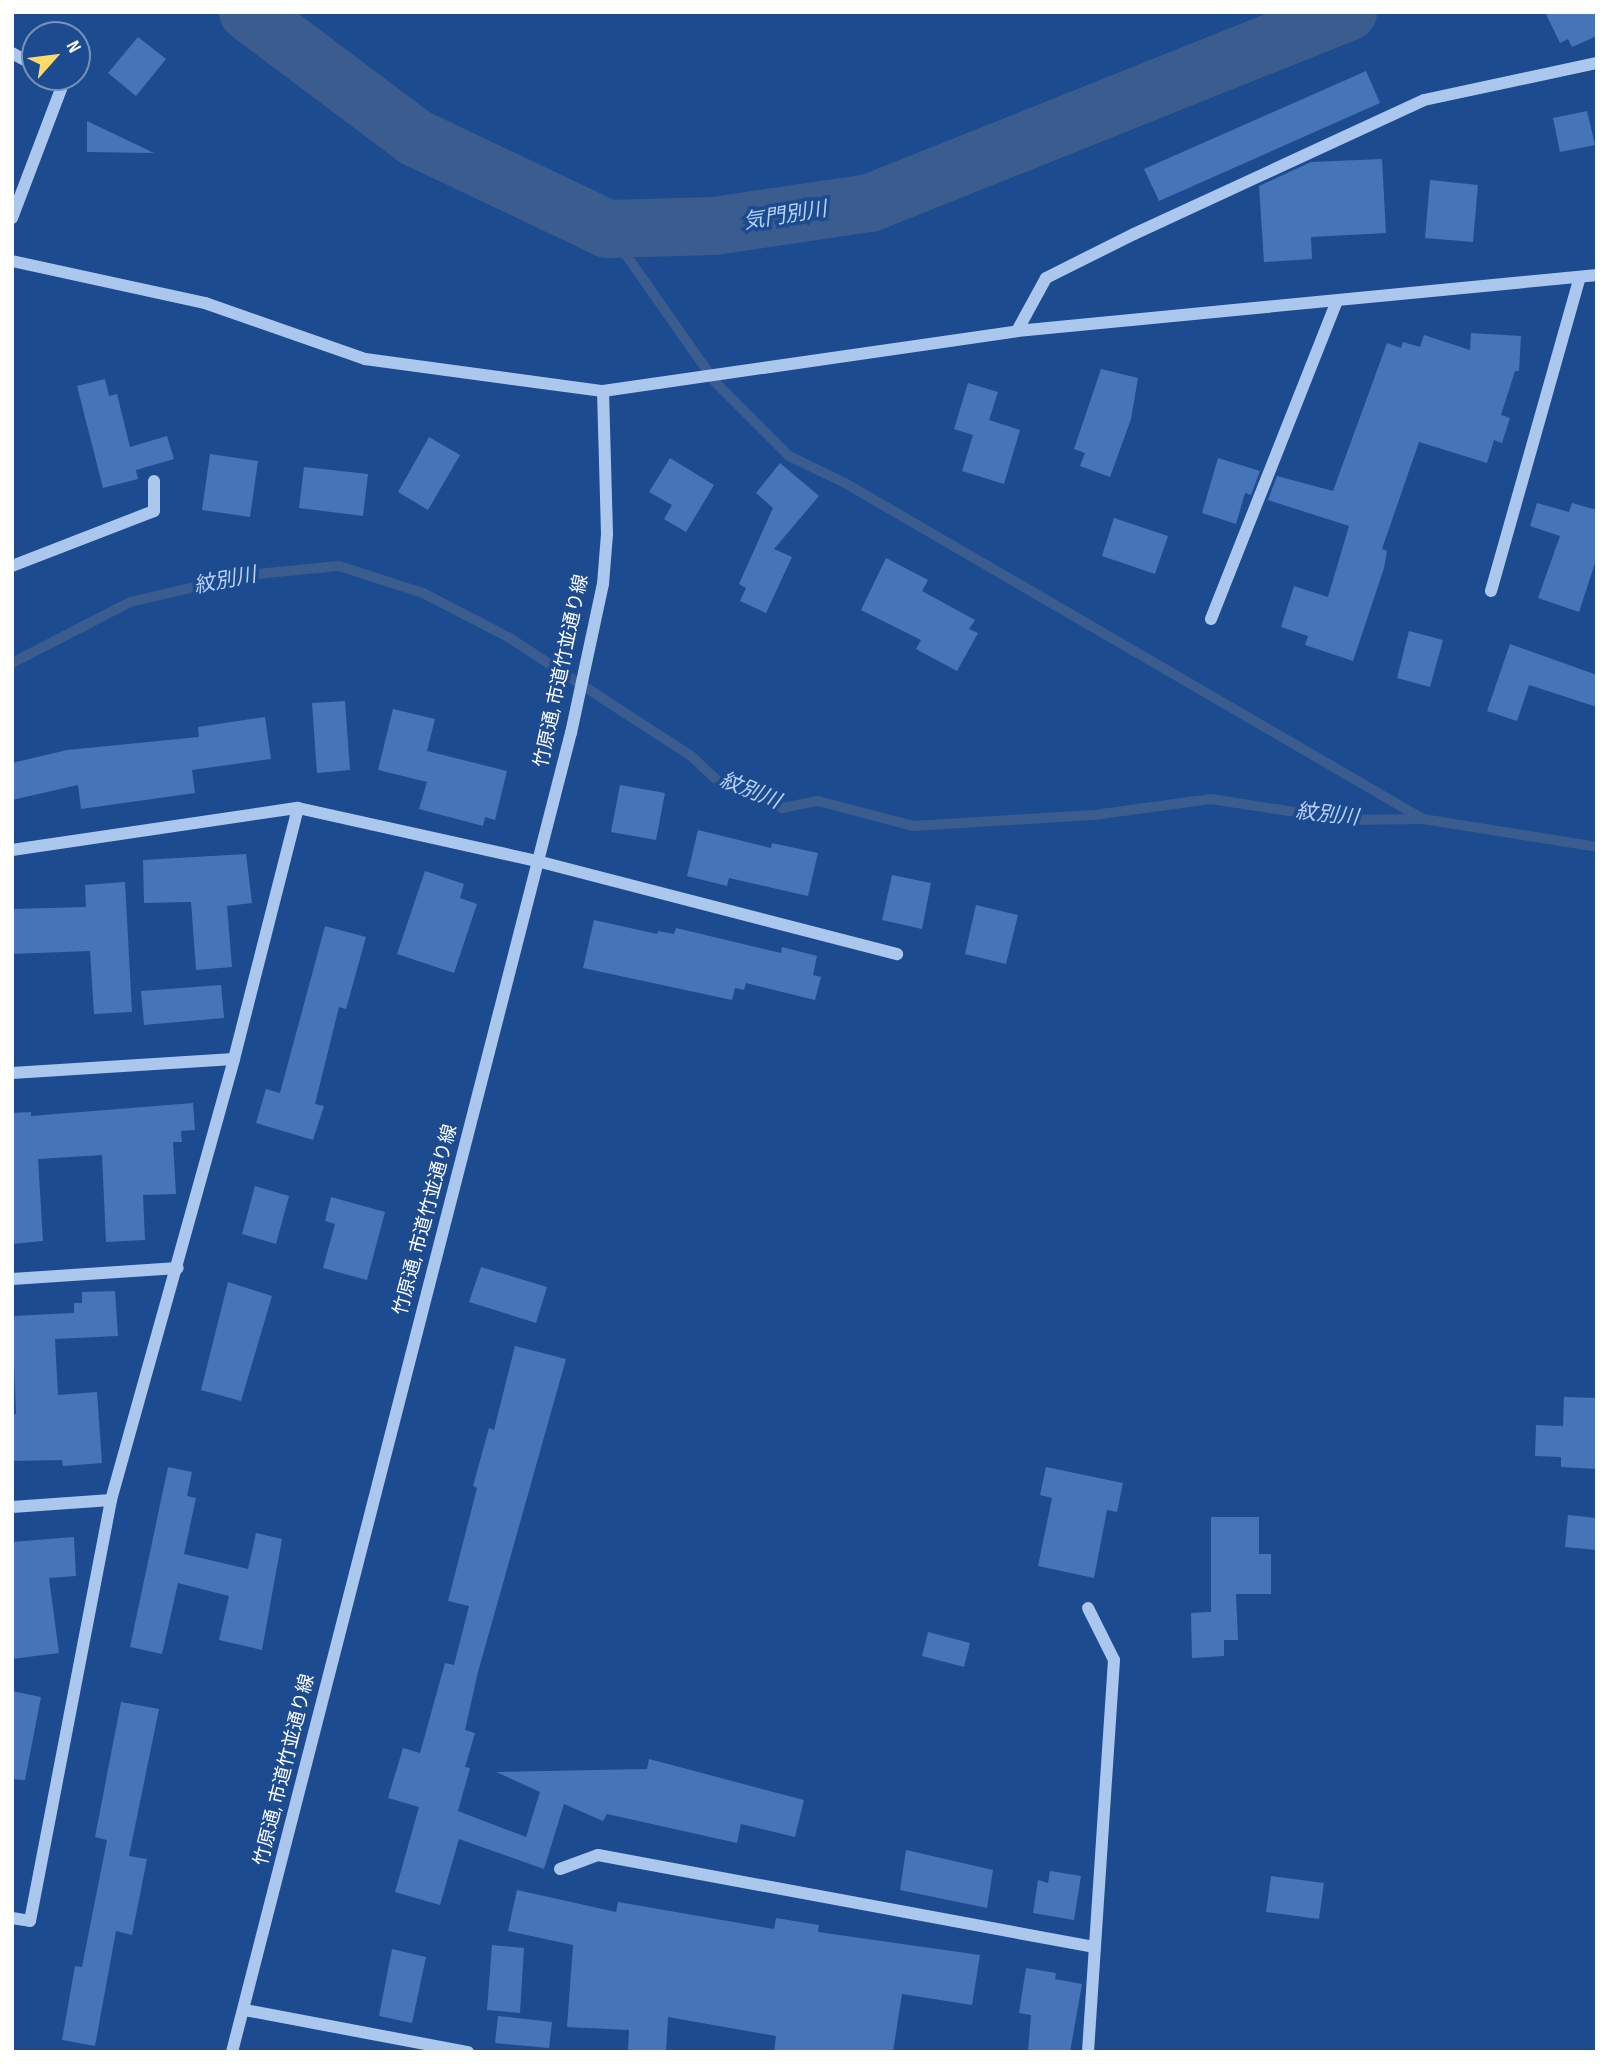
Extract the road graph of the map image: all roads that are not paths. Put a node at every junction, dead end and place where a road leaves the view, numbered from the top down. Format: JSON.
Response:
{"nodes":[{"id":1,"x":1597,"y":63,"type":"edge"},
{"id":2,"x":60,"y":91,"type":"edge"},
{"id":3,"x":12,"y":218,"type":"edge"},
{"id":4,"x":12,"y":261,"type":"edge"},
{"id":5,"x":1597,"y":275,"type":"edge"},
{"id":6,"x":1580,"y":277,"type":"junction"},
{"id":7,"x":1336,"y":304,"type":"junction"},
{"id":8,"x":1017,"y":331,"type":"junction"},
{"id":9,"x":603,"y":391,"type":"junction"},
{"id":10,"x":154,"y":481,"type":"dead end"},
{"id":11,"x":12,"y":566,"type":"edge"},
{"id":12,"x":1491,"y":590,"type":"dead end"},
{"id":13,"x":1211,"y":619,"type":"dead end"},
{"id":14,"x":298,"y":808,"type":"junction"},
{"id":15,"x":12,"y":850,"type":"edge"},
{"id":16,"x":537,"y":861,"type":"junction"},
{"id":17,"x":897,"y":954,"type":"dead end"},
{"id":18,"x":234,"y":1059,"type":"junction"},
{"id":19,"x":12,"y":1073,"type":"edge"},
{"id":20,"x":178,"y":1268,"type":"junction"},
{"id":21,"x":12,"y":1279,"type":"edge"},
{"id":22,"x":111,"y":1500,"type":"junction"},
{"id":23,"x":12,"y":1507,"type":"edge"},
{"id":24,"x":1088,"y":1608,"type":"dead end"},
{"id":25,"x":560,"y":1869,"type":"dead end"},
{"id":26,"x":12,"y":1918,"type":"edge"},
{"id":27,"x":1094,"y":1947,"type":"junction"},
{"id":28,"x":245,"y":2010,"type":"junction"},
{"id":29,"x":232,"y":2052,"type":"edge"},
{"id":30,"x":468,"y":2052,"type":"edge"},
{"id":31,"x":1088,"y":2052,"type":"edge"}],
"edges":[{"from":1,"to":8,"type":"street"},
{"from":2,"to":3,"type":"street"},
{"from":4,"to":9,"type":"street"},
{"from":5,"to":6,"type":"street"},
{"from":6,"to":7,"type":"street"},
{"from":6,"to":12,"type":"street"},
{"from":7,"to":8,"type":"street"},
{"from":7,"to":13,"type":"street"},
{"from":8,"to":9,"type":"street"},
{"from":9,"to":16,"type":"street","name":"竹原通, 市道竹並通り線"},
{"from":10,"to":11,"type":"street"},
{"from":14,"to":15,"type":"street"},
{"from":14,"to":16,"type":"street"},
{"from":14,"to":18,"type":"street"},
{"from":16,"to":17,"type":"street"},
{"from":16,"to":28,"type":"street","name":"竹原通, 市道竹並通り線"},
{"from":18,"to":19,"type":"street"},
{"from":18,"to":20,"type":"street"},
{"from":20,"to":21,"type":"street"},
{"from":20,"to":22,"type":"street"},
{"from":22,"to":23,"type":"street"},
{"from":22,"to":26,"type":"street"},
{"from":24,"to":27,"type":"street"},
{"from":25,"to":27,"type":"street"},
{"from":27,"to":31,"type":"street"},
{"from":28,"to":29,"type":"street","name":"竹原通, 市道竹並通り線"},
{"from":28,"to":30,"type":"street"}]}
